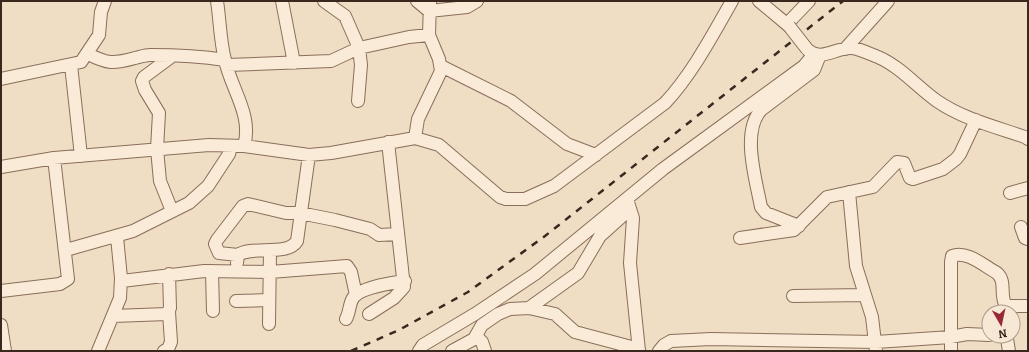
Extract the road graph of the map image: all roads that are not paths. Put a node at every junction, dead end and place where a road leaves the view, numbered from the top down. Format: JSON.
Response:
{"nodes":[{"id":1,"x":105,"y":1,"type":"edge"},
{"id":2,"x":217,"y":1,"type":"edge"},
{"id":3,"x":282,"y":1,"type":"edge"},
{"id":4,"x":324,"y":1,"type":"edge"},
{"id":5,"x":417,"y":1,"type":"edge"},
{"id":6,"x":477,"y":1,"type":"edge"},
{"id":7,"x":732,"y":1,"type":"edge"},
{"id":8,"x":759,"y":1,"type":"edge"},
{"id":9,"x":888,"y":1,"type":"edge"},
{"id":10,"x":804,"y":4,"type":"edge"},
{"id":11,"x":429,"y":6,"type":"edge"},
{"id":12,"x":788,"y":25,"type":"junction"},
{"id":13,"x":429,"y":35,"type":"junction"},
{"id":14,"x":359,"y":48,"type":"junction"},
{"id":15,"x":845,"y":49,"type":"junction"},
{"id":16,"x":813,"y":53,"type":"junction"},
{"id":17,"x":88,"y":54,"type":"junction"},
{"id":18,"x":171,"y":57,"type":"junction"},
{"id":19,"x":226,"y":63,"type":"junction"},
{"id":20,"x":294,"y":63,"type":"junction"},
{"id":21,"x":71,"y":65,"type":"junction"},
{"id":22,"x":441,"y":66,"type":"junction"},
{"id":23,"x":1,"y":79,"type":"edge"},
{"id":24,"x":358,"y":101,"type":"dead end"},
{"id":25,"x":976,"y":120,"type":"junction"},
{"id":26,"x":1027,"y":135,"type":"edge"},
{"id":27,"x":415,"y":138,"type":"junction"},
{"id":28,"x":388,"y":142,"type":"junction"},
{"id":29,"x":231,"y":146,"type":"junction"},
{"id":30,"x":244,"y":146,"type":"junction"},
{"id":31,"x":157,"y":149,"type":"junction"},
{"id":32,"x":308,"y":155,"type":"junction"},
{"id":33,"x":596,"y":155,"type":"junction"},
{"id":34,"x":81,"y":156,"type":"junction"},
{"id":35,"x":54,"y":158,"type":"junction"},
{"id":36,"x":1,"y":167,"type":"edge"},
{"id":37,"x":1028,"y":188,"type":"edge"},
{"id":38,"x":849,"y":192,"type":"junction"},
{"id":39,"x":1010,"y":192,"type":"dead end"},
{"id":40,"x":628,"y":204,"type":"junction"},
{"id":41,"x":172,"y":212,"type":"junction"},
{"id":42,"x":300,"y":213,"type":"junction"},
{"id":43,"x":799,"y":226,"type":"junction"},
{"id":44,"x":1022,"y":227,"type":"dead end"},
{"id":45,"x":398,"y":234,"type":"junction"},
{"id":46,"x":117,"y":237,"type":"junction"},
{"id":47,"x":740,"y":238,"type":"dead end"},
{"id":48,"x":1028,"y":239,"type":"edge"},
{"id":49,"x":66,"y":250,"type":"junction"},
{"id":50,"x":270,"y":250,"type":"junction"},
{"id":51,"x":238,"y":255,"type":"junction"},
{"id":52,"x":212,"y":270,"type":"junction"},
{"id":53,"x":237,"y":271,"type":"junction"},
{"id":54,"x":270,"y":272,"type":"junction"},
{"id":55,"x":169,"y":274,"type":"junction"},
{"id":56,"x":122,"y":281,"type":"junction"},
{"id":57,"x":405,"y":281,"type":"junction"},
{"id":58,"x":1,"y":291,"type":"edge"},
{"id":59,"x":356,"y":295,"type":"junction"},
{"id":60,"x":865,"y":295,"type":"junction"},
{"id":61,"x":793,"y":296,"type":"dead end"},
{"id":62,"x":270,"y":300,"type":"junction"},
{"id":63,"x":236,"y":301,"type":"dead end"},
{"id":64,"x":1028,"y":306,"type":"edge"},
{"id":65,"x":529,"y":308,"type":"junction"},
{"id":66,"x":212,"y":311,"type":"dead end"},
{"id":67,"x":169,"y":312,"type":"junction"},
{"id":68,"x":369,"y":314,"type":"dead end"},
{"id":69,"x":113,"y":316,"type":"junction"},
{"id":70,"x":346,"y":319,"type":"dead end"},
{"id":71,"x":269,"y":324,"type":"dead end"},
{"id":72,"x":1,"y":325,"type":"edge"},
{"id":73,"x":981,"y":335,"type":"edge"},
{"id":74,"x":476,"y":336,"type":"junction"},
{"id":75,"x":951,"y":337,"type":"junction"},
{"id":76,"x":760,"y":345,"type":"edge"},
{"id":77,"x":876,"y":346,"type":"edge"},
{"id":78,"x":639,"y":350,"type":"edge"},
{"id":79,"x":6,"y":351,"type":"edge"},
{"id":80,"x":98,"y":351,"type":"edge"},
{"id":81,"x":164,"y":351,"type":"edge"},
{"id":82,"x":419,"y":351,"type":"edge"},
{"id":83,"x":452,"y":351,"type":"edge"},
{"id":84,"x":485,"y":351,"type":"edge"},
{"id":85,"x":659,"y":351,"type":"edge"},
{"id":86,"x":951,"y":351,"type":"edge"}],
"edges":[{"from":1,"to":17,"type":"street"},
{"from":2,"to":19,"type":"street"},
{"from":3,"to":20,"type":"street"},
{"from":4,"to":14,"type":"street"},
{"from":5,"to":11,"type":"street"},
{"from":6,"to":11,"type":"street"},
{"from":7,"to":33,"type":"street"},
{"from":8,"to":12,"type":"street"},
{"from":9,"to":15,"type":"street"},
{"from":10,"to":12,"type":"street"},
{"from":11,"to":13,"type":"street"},
{"from":12,"to":16,"type":"street","bridge":true},
{"from":13,"to":14,"type":"street"},
{"from":13,"to":22,"type":"street"},
{"from":14,"to":20,"type":"street"},
{"from":14,"to":24,"type":"street"},
{"from":15,"to":16,"type":"street"},
{"from":15,"to":25,"type":"street"},
{"from":16,"to":40,"type":"street"},
{"from":16,"to":43,"type":"street"},
{"from":17,"to":18,"type":"street"},
{"from":17,"to":21,"type":"street"},
{"from":18,"to":19,"type":"street"},
{"from":18,"to":31,"type":"street"},
{"from":19,"to":20,"type":"street"},
{"from":19,"to":30,"type":"street"},
{"from":21,"to":23,"type":"street"},
{"from":21,"to":34,"type":"street"},
{"from":22,"to":27,"type":"street"},
{"from":22,"to":33,"type":"street"},
{"from":25,"to":26,"type":"street"},
{"from":25,"to":38,"type":"street"},
{"from":27,"to":28,"type":"street"},
{"from":27,"to":33,"type":"street"},
{"from":28,"to":32,"type":"street"},
{"from":28,"to":45,"type":"street"},
{"from":29,"to":30,"type":"street"},
{"from":29,"to":31,"type":"street"},
{"from":29,"to":41,"type":"street"},
{"from":30,"to":32,"type":"street"},
{"from":31,"to":34,"type":"street"},
{"from":31,"to":41,"type":"street"},
{"from":32,"to":42,"type":"street"},
{"from":34,"to":35,"type":"street"},
{"from":35,"to":36,"type":"street"},
{"from":35,"to":49,"type":"street"},
{"from":37,"to":39,"type":"street"},
{"from":38,"to":43,"type":"street"},
{"from":38,"to":60,"type":"street"},
{"from":40,"to":65,"type":"street"},
{"from":40,"to":78,"type":"street"},
{"from":40,"to":82,"type":"street"},
{"from":41,"to":46,"type":"street"},
{"from":42,"to":45,"type":"street"},
{"from":42,"to":50,"type":"street"},
{"from":42,"to":51,"type":"street"},
{"from":43,"to":47,"type":"street"},
{"from":44,"to":48,"type":"street"},
{"from":45,"to":57,"type":"street"},
{"from":46,"to":49,"type":"street"},
{"from":46,"to":56,"type":"street"},
{"from":49,"to":58,"type":"street"},
{"from":50,"to":51,"type":"street"},
{"from":50,"to":54,"type":"street"},
{"from":51,"to":53,"type":"street"},
{"from":52,"to":53,"type":"street"},
{"from":52,"to":55,"type":"street"},
{"from":52,"to":66,"type":"street"},
{"from":53,"to":54,"type":"street"},
{"from":54,"to":59,"type":"street"},
{"from":54,"to":62,"type":"street"},
{"from":55,"to":56,"type":"street"},
{"from":55,"to":67,"type":"street"},
{"from":56,"to":69,"type":"street"},
{"from":57,"to":59,"type":"street"},
{"from":57,"to":68,"type":"street"},
{"from":59,"to":70,"type":"street"},
{"from":60,"to":61,"type":"street"},
{"from":60,"to":77,"type":"street"},
{"from":62,"to":63,"type":"street"},
{"from":62,"to":71,"type":"street"},
{"from":64,"to":75,"type":"street"},
{"from":65,"to":74,"type":"street"},
{"from":65,"to":78,"type":"street"},
{"from":67,"to":69,"type":"street"},
{"from":67,"to":81,"type":"street"},
{"from":69,"to":80,"type":"street"},
{"from":72,"to":79,"type":"street"},
{"from":73,"to":75,"type":"street"},
{"from":74,"to":83,"type":"street"},
{"from":74,"to":84,"type":"street"},
{"from":75,"to":77,"type":"street"},
{"from":75,"to":86,"type":"street"},
{"from":76,"to":77,"type":"street"},
{"from":76,"to":85,"type":"street"}]}
